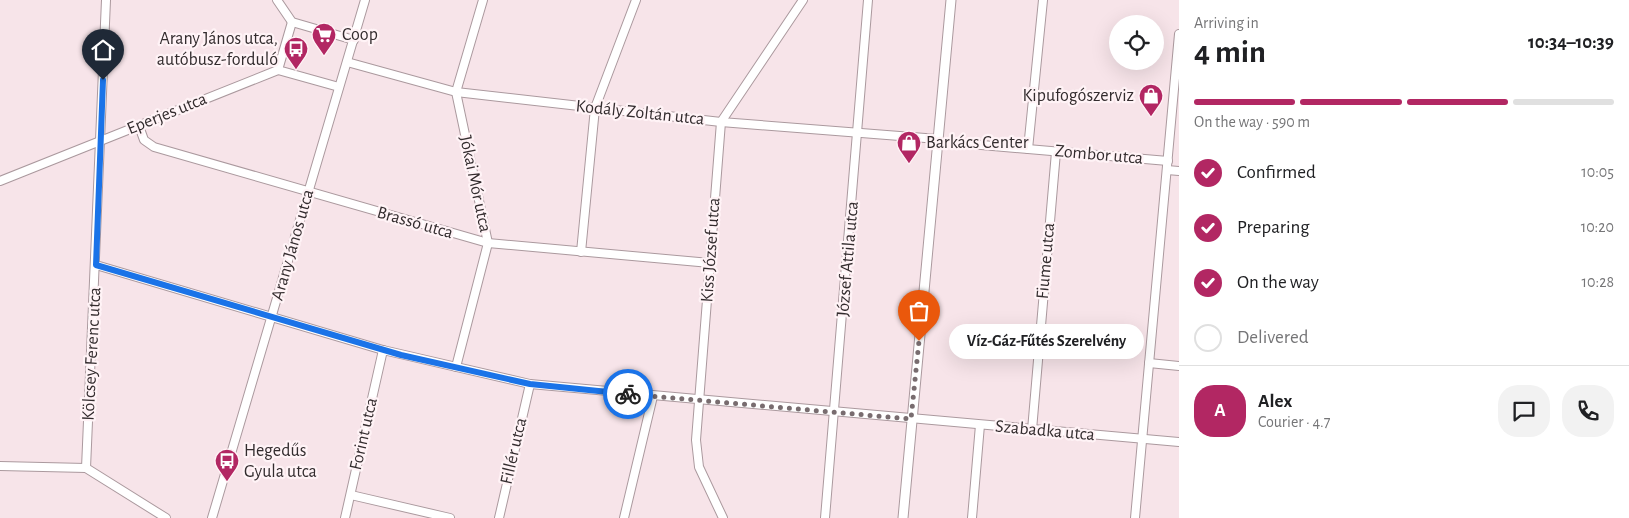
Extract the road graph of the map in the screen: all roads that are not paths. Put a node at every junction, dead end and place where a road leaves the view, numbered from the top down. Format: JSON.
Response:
{"nodes":[{"id":1,"x":106,"y":0,"type":"edge"},
{"id":2,"x":277,"y":0,"type":"edge"},
{"id":3,"x":365,"y":0,"type":"edge"},
{"id":4,"x":483,"y":0,"type":"edge"},
{"id":5,"x":636,"y":0,"type":"edge"},
{"id":6,"x":803,"y":0,"type":"edge"},
{"id":7,"x":868,"y":0,"type":"edge"},
{"id":8,"x":952,"y":0,"type":"edge"},
{"id":9,"x":1043,"y":0,"type":"edge"},
{"id":10,"x":292,"y":22,"type":"junction"},
{"id":11,"x":1179,"y":34,"type":"edge"},
{"id":12,"x":354,"y":40,"type":"junction"},
{"id":13,"x":347,"y":62,"type":"junction"},
{"id":14,"x":278,"y":70,"type":"junction"},
{"id":15,"x":340,"y":87,"type":"junction"},
{"id":16,"x":456,"y":92,"type":"junction"},
{"id":17,"x":594,"y":108,"type":"junction"},
{"id":18,"x":721,"y":122,"type":"junction"},
{"id":19,"x":139,"y":126,"type":"junction"},
{"id":20,"x":859,"y":133,"type":"junction"},
{"id":21,"x":938,"y":139,"type":"junction"},
{"id":22,"x":101,"y":140,"type":"junction"},
{"id":23,"x":970,"y":144,"type":"dead end"},
{"id":24,"x":1028,"y":149,"type":"junction"},
{"id":25,"x":1056,"y":152,"type":"junction"},
{"id":26,"x":1168,"y":161,"type":"junction"},
{"id":27,"x":1167,"y":170,"type":"junction"},
{"id":28,"x":1179,"y":171,"type":"edge"},
{"id":29,"x":0,"y":181,"type":"edge"},
{"id":30,"x":308,"y":194,"type":"junction"},
{"id":31,"x":488,"y":244,"type":"junction"},
{"id":32,"x":581,"y":252,"type":"junction"},
{"id":33,"x":710,"y":264,"type":"junction"},
{"id":34,"x":96,"y":265,"type":"junction"},
{"id":35,"x":271,"y":318,"type":"junction"},
{"id":36,"x":383,"y":350,"type":"junction"},
{"id":37,"x":1149,"y":363,"type":"junction"},
{"id":38,"x":1179,"y":366,"type":"edge"},
{"id":39,"x":456,"y":368,"type":"junction"},
{"id":40,"x":530,"y":384,"type":"junction"},
{"id":41,"x":653,"y":396,"type":"junction"},
{"id":42,"x":700,"y":400,"type":"junction"},
{"id":43,"x":835,"y":412,"type":"junction"},
{"id":44,"x":911,"y":419,"type":"junction"},
{"id":45,"x":980,"y":425,"type":"junction"},
{"id":46,"x":1032,"y":430,"type":"junction"},
{"id":47,"x":1142,"y":440,"type":"junction"},
{"id":48,"x":1179,"y":442,"type":"edge"},
{"id":49,"x":0,"y":466,"type":"edge"},
{"id":50,"x":86,"y":468,"type":"junction"},
{"id":51,"x":351,"y":495,"type":"junction"},
{"id":52,"x":166,"y":518,"type":"edge"},
{"id":53,"x":212,"y":518,"type":"edge"},
{"id":54,"x":345,"y":518,"type":"edge"},
{"id":55,"x":450,"y":518,"type":"edge"},
{"id":56,"x":499,"y":518,"type":"edge"},
{"id":57,"x":624,"y":518,"type":"edge"},
{"id":58,"x":723,"y":518,"type":"edge"},
{"id":59,"x":825,"y":518,"type":"edge"},
{"id":60,"x":903,"y":518,"type":"edge"},
{"id":61,"x":972,"y":518,"type":"edge"},
{"id":62,"x":1136,"y":518,"type":"edge"}],
"edges":[{"from":1,"to":22,"type":"street","name":"Kölcsey Ferenc utca"},
{"from":2,"to":10,"type":"street"},
{"from":3,"to":12,"type":"street","name":"Arany János utca"},
{"from":4,"to":16,"type":"street","name":"Jókai Mór utca"},
{"from":5,"to":17,"type":"street"},
{"from":6,"to":18,"type":"street","name":"Kiss József utca"},
{"from":7,"to":20,"type":"street","name":"József Attila utca"},
{"from":8,"to":21,"type":"street"},
{"from":9,"to":24,"type":"street"},
{"from":10,"to":12,"type":"street"},
{"from":10,"to":14,"type":"street"},
{"from":11,"to":26,"type":"street"},
{"from":12,"to":13,"type":"street","name":"Arany János utca"},
{"from":13,"to":15,"type":"street","name":"Arany János utca"},
{"from":13,"to":16,"type":"street","name":"Kodály Zoltán utca"},
{"from":14,"to":15,"type":"street"},
{"from":14,"to":19,"type":"street","name":"Eperjes utca"},
{"from":15,"to":30,"type":"street","name":"Arany János utca"},
{"from":16,"to":17,"type":"street","name":"Kodály Zoltán utca"},
{"from":16,"to":31,"type":"street","name":"Jókai Mór utca"},
{"from":17,"to":18,"type":"street","name":"Kodály Zoltán utca"},
{"from":17,"to":32,"type":"street"},
{"from":18,"to":20,"type":"street","name":"Kodály Zoltán utca"},
{"from":18,"to":33,"type":"street","name":"Kiss József utca"},
{"from":19,"to":22,"type":"street","name":"Eperjes utca"},
{"from":19,"to":30,"type":"street","name":"Brassó utca"},
{"from":20,"to":21,"type":"street","name":"Kodály Zoltán utca"},
{"from":20,"to":43,"type":"street","name":"József Attila utca"},
{"from":21,"to":44,"type":"street"},
{"from":22,"to":29,"type":"street","name":"Eperjes utca"},
{"from":22,"to":34,"type":"street","name":"Kölcsey Ferenc utca"},
{"from":23,"to":24,"type":"street","name":"Zombor utca"},
{"from":24,"to":25,"type":"street","name":"Zombor utca"},
{"from":25,"to":26,"type":"street","name":"Zombor utca"},
{"from":25,"to":46,"type":"street","name":"Fiume utca"},
{"from":26,"to":27,"type":"street"},
{"from":27,"to":28,"type":"street","name":"Zombor utca"},
{"from":27,"to":37,"type":"street"},
{"from":30,"to":31,"type":"street","name":"Brassó utca"},
{"from":30,"to":35,"type":"street","name":"Arany János utca"},
{"from":31,"to":32,"type":"street","name":"Brassó utca"},
{"from":31,"to":39,"type":"street","name":"Jókai Mór utca"},
{"from":32,"to":33,"type":"street","name":"Brassó utca"},
{"from":33,"to":42,"type":"street","name":"Kiss József utca"},
{"from":34,"to":35,"type":"street","name":"Szabadka utca"},
{"from":34,"to":50,"type":"street","name":"Kölcsey Ferenc utca"},
{"from":35,"to":36,"type":"street","name":"Szabadka utca"},
{"from":35,"to":53,"type":"street","name":"Arany János utca"},
{"from":36,"to":39,"type":"street","name":"Szabadka utca"},
{"from":36,"to":51,"type":"street","name":"Forint utca"},
{"from":37,"to":38,"type":"street"},
{"from":37,"to":47,"type":"street"},
{"from":39,"to":40,"type":"street","name":"Szabadka utca"},
{"from":40,"to":41,"type":"street","name":"Szabadka utca"},
{"from":40,"to":56,"type":"street","name":"Fillér utca"},
{"from":41,"to":42,"type":"street","name":"Szabadka utca"},
{"from":41,"to":57,"type":"street"},
{"from":42,"to":43,"type":"street","name":"Szabadka utca"},
{"from":42,"to":58,"type":"street","name":"Kiss József utca"},
{"from":43,"to":44,"type":"street","name":"Szabadka utca"},
{"from":43,"to":59,"type":"street","name":"József Attila utca"},
{"from":44,"to":45,"type":"street","name":"Szabadka utca"},
{"from":44,"to":60,"type":"street"},
{"from":45,"to":46,"type":"street","name":"Szabadka utca"},
{"from":45,"to":61,"type":"street"},
{"from":46,"to":47,"type":"street","name":"Szabadka utca"},
{"from":47,"to":48,"type":"street","name":"Szabadka utca"},
{"from":47,"to":62,"type":"street"},
{"from":49,"to":50,"type":"street"},
{"from":50,"to":52,"type":"street"},
{"from":51,"to":54,"type":"street","name":"Forint utca"},
{"from":51,"to":55,"type":"street"}]}
